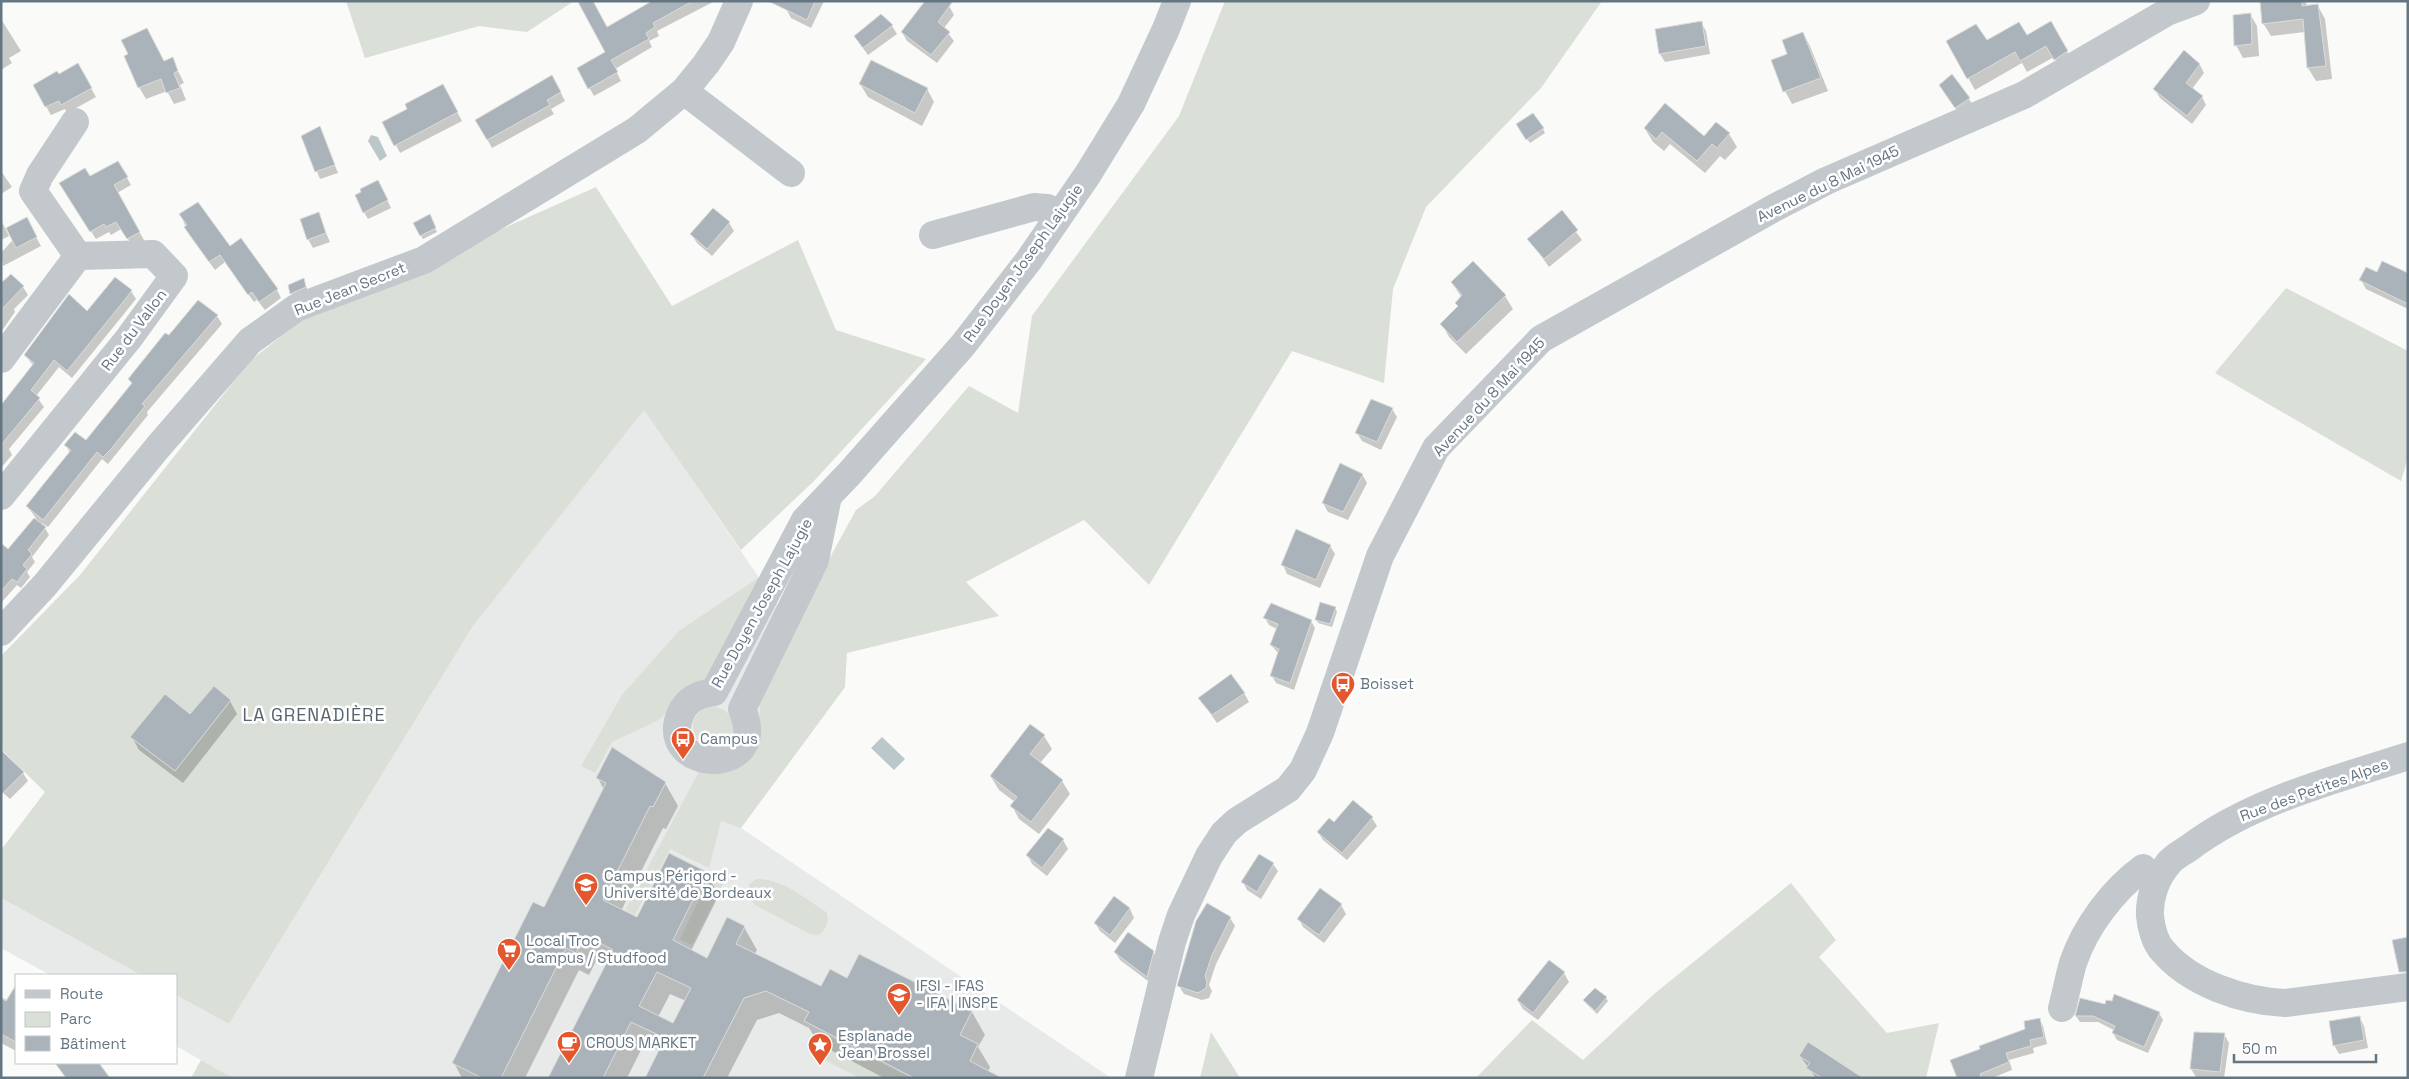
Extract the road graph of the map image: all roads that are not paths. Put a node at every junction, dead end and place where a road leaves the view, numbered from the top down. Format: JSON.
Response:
{"nodes":[{"id":1,"x":739,"y":1,"type":"edge"},
{"id":2,"x":1177,"y":1,"type":"edge"},
{"id":3,"x":2196,"y":1,"type":"edge"},
{"id":4,"x":684,"y":91,"type":"junction"},
{"id":5,"x":75,"y":122,"type":"dead end"},
{"id":6,"x":791,"y":173,"type":"dead end"},
{"id":7,"x":1061,"y":213,"type":"junction"},
{"id":8,"x":933,"y":235,"type":"dead end"},
{"id":9,"x":78,"y":256,"type":"junction"},
{"id":10,"x":1,"y":359,"type":"edge"},
{"id":11,"x":1,"y":496,"type":"edge"},
{"id":12,"x":828,"y":496,"type":"junction"},
{"id":13,"x":1,"y":632,"type":"edge"},
{"id":14,"x":2408,"y":756,"type":"edge"},
{"id":15,"x":2143,"y":868,"type":"dead end"},
{"id":16,"x":2408,"y":987,"type":"edge"},
{"id":17,"x":2062,"y":1008,"type":"dead end"},
{"id":18,"x":1139,"y":1078,"type":"edge"}],
"edges":[{"from":1,"to":4,"type":"street","name":"Rue Jean Secret"},
{"from":2,"to":7,"type":"street","name":"Rue Doyen Joseph Lajugie"},
{"from":3,"to":18,"type":"street","name":"Avenue du 8 Mai 1945"},
{"from":4,"to":6,"type":"street"},
{"from":4,"to":13,"type":"street","name":"Rue Jean Secret"},
{"from":5,"to":9,"type":"street"},
{"from":7,"to":8,"type":"street"},
{"from":7,"to":12,"type":"street","name":"Rue Doyen Joseph Lajugie"},
{"from":9,"to":10,"type":"street"},
{"from":9,"to":11,"type":"street","name":"Rue du Vallon"},
{"from":12,"to":12,"type":"street","name":"Rue Doyen Joseph Lajugie"},
{"from":14,"to":16,"type":"street","name":"Rue des Petites Alpes"},
{"from":15,"to":17,"type":"street"}]}
